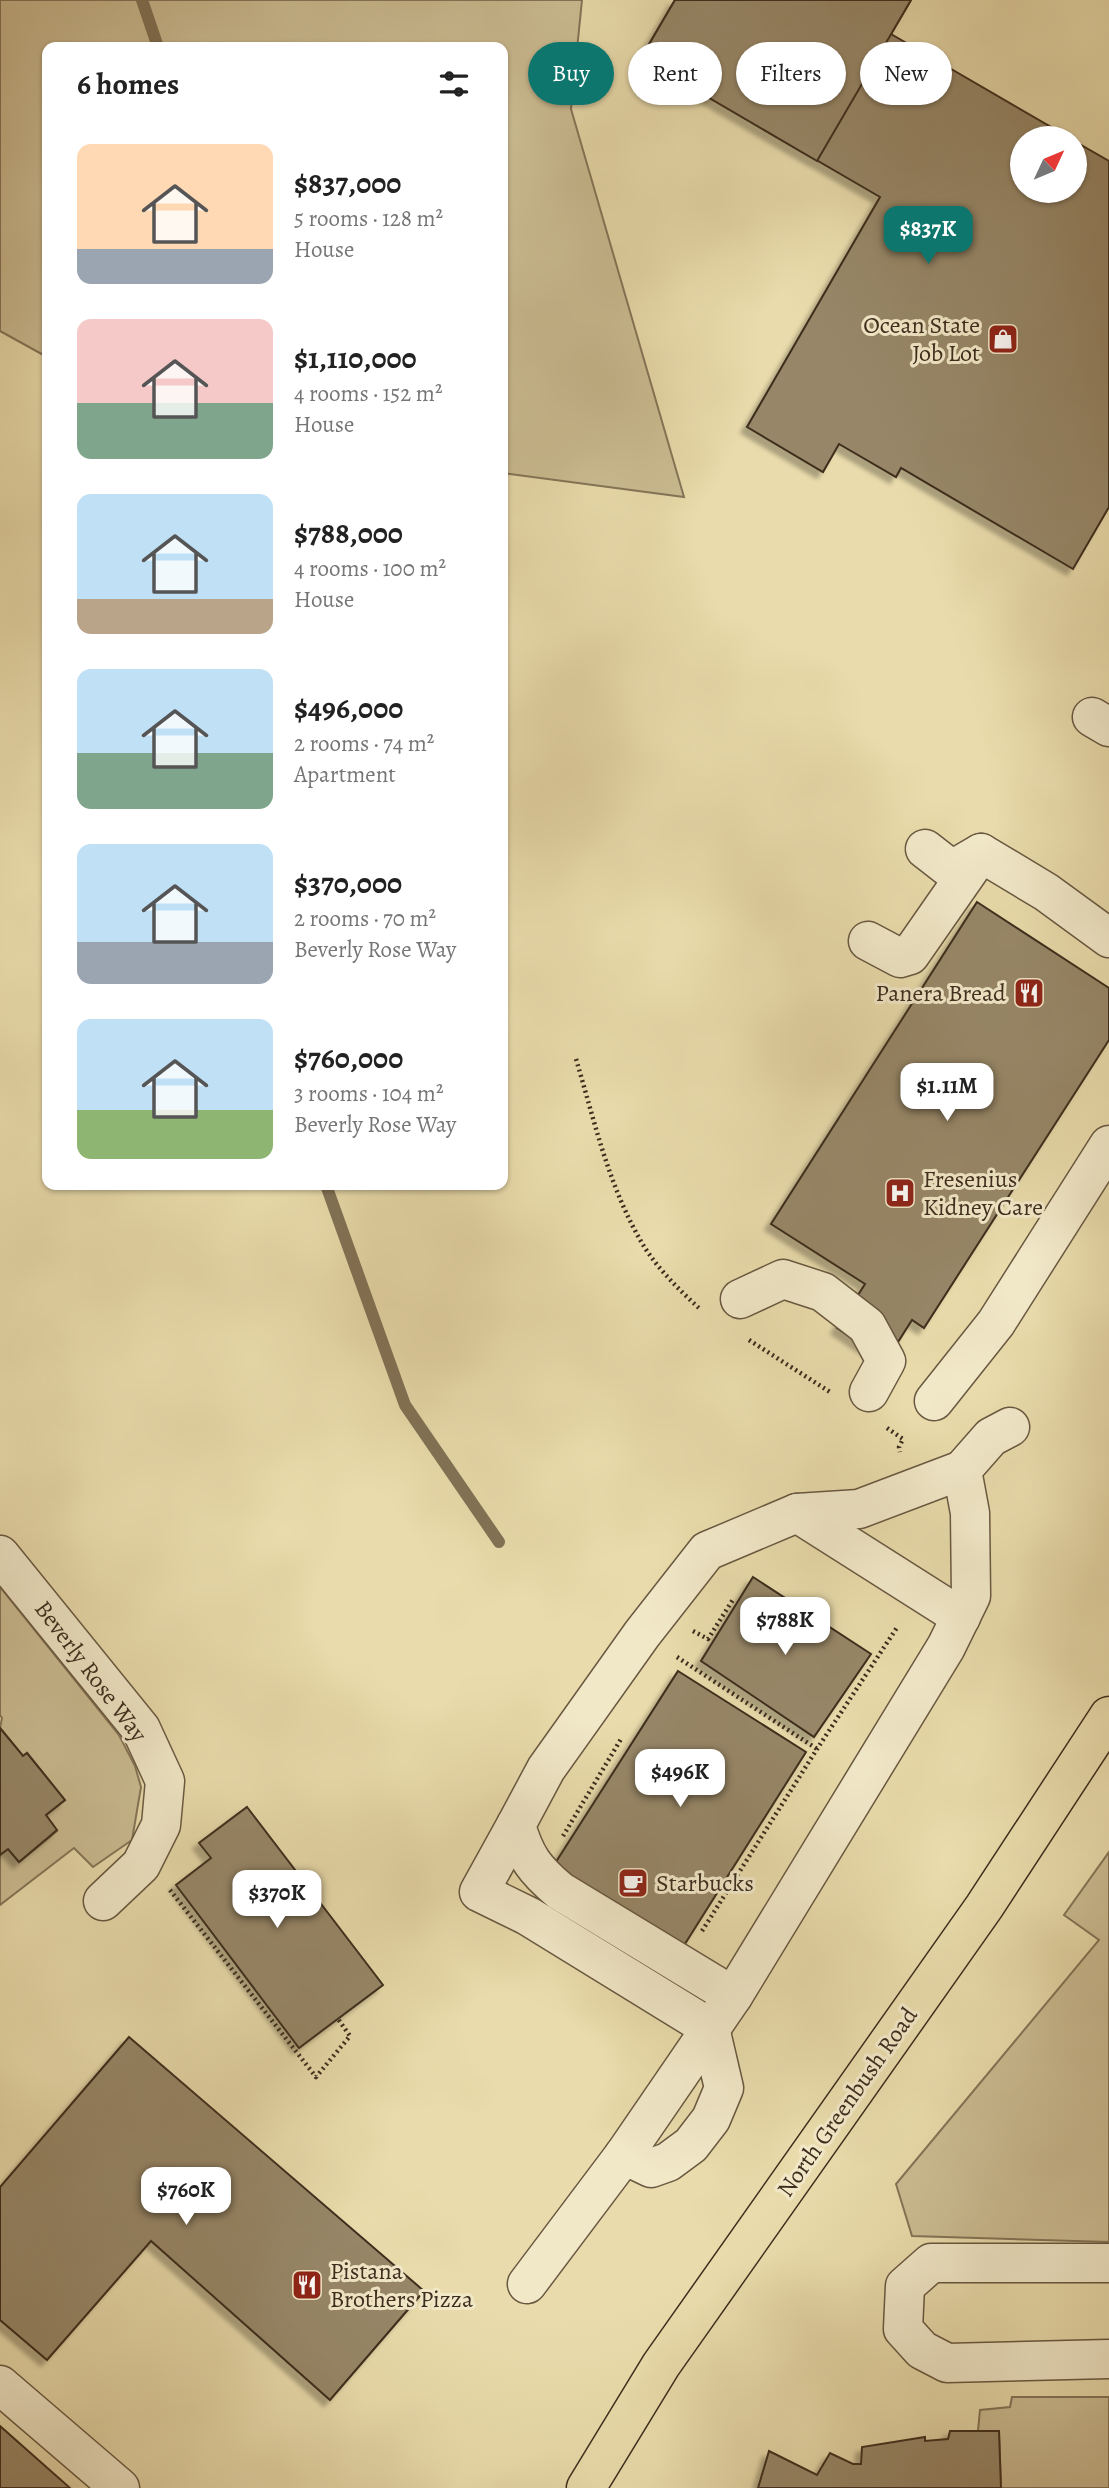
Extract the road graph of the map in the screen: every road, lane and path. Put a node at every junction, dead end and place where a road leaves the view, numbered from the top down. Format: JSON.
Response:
{"nodes":[{"id":1,"x":925,"y":849,"type":"dead end"},
{"id":2,"x":981,"y":853,"type":"junction"},
{"id":3,"x":1109,"y":938,"type":"edge"},
{"id":4,"x":868,"y":941,"type":"dead end"},
{"id":5,"x":1109,"y":1145,"type":"edge"},
{"id":6,"x":740,"y":1299,"type":"dead end"},
{"id":7,"x":869,"y":1392,"type":"dead end"},
{"id":8,"x":934,"y":1401,"type":"dead end"},
{"id":9,"x":1010,"y":1427,"type":"dead end"},
{"id":10,"x":962,"y":1470,"type":"junction"},
{"id":11,"x":797,"y":1513,"type":"junction"},
{"id":12,"x":0,"y":1555,"type":"edge"},
{"id":13,"x":734,"y":1598,"type":"dead end"},
{"id":14,"x":961,"y":1618,"type":"junction"},
{"id":15,"x":904,"y":1619,"type":"dead end"},
{"id":16,"x":695,"y":1620,"type":"dead end"},
{"id":17,"x":672,"y":1654,"type":"dead end"},
{"id":18,"x":1109,"y":1716,"type":"edge"},
{"id":19,"x":623,"y":1736,"type":"dead end"},
{"id":20,"x":817,"y":1749,"type":"junction"},
{"id":21,"x":516,"y":1825,"type":"junction"},
{"id":22,"x":560,"y":1841,"type":"dead end"},
{"id":23,"x":145,"y":1858,"type":"junction"},
{"id":24,"x":103,"y":1901,"type":"dead end"},
{"id":25,"x":681,"y":1964,"type":"junction"},
{"id":26,"x":733,"y":1996,"type":"junction"},
{"id":27,"x":338,"y":2019,"type":"dead end"},
{"id":28,"x":710,"y":2028,"type":"junction"},
{"id":29,"x":624,"y":2155,"type":"junction"},
{"id":30,"x":1109,"y":2263,"type":"edge"},
{"id":31,"x":527,"y":2284,"type":"dead end"},
{"id":32,"x":1109,"y":2359,"type":"edge"},
{"id":33,"x":0,"y":2385,"type":"edge"},
{"id":34,"x":120,"y":2488,"type":"edge"},
{"id":35,"x":586,"y":2488,"type":"edge"}],
"edges":[{"from":1,"to":2,"type":"street"},
{"from":2,"to":3,"type":"street"},
{"from":2,"to":4,"type":"street"},
{"from":5,"to":8,"type":"street"},
{"from":6,"to":7,"type":"street"},
{"from":9,"to":10,"type":"street"},
{"from":10,"to":11,"type":"street"},
{"from":10,"to":14,"type":"street"},
{"from":11,"to":14,"type":"street"},
{"from":11,"to":21,"type":"street"},
{"from":12,"to":23,"type":"street","name":"Beverly Rose Way"},
{"from":13,"to":16,"type":"path"},
{"from":14,"to":26,"type":"street"},
{"from":15,"to":20,"type":"path"},
{"from":17,"to":20,"type":"path"},
{"from":18,"to":35,"type":"main road","name":"North Greenbush Road"},
{"from":19,"to":22,"type":"path"},
{"from":20,"to":25,"type":"path"},
{"from":21,"to":25,"type":"street"},
{"from":21,"to":28,"type":"street"},
{"from":23,"to":24,"type":"street","name":"Beverly Rose Way"},
{"from":23,"to":27,"type":"path"},
{"from":25,"to":26,"type":"street"},
{"from":26,"to":28,"type":"street"},
{"from":28,"to":29,"type":"street"},
{"from":28,"to":29,"type":"street"},
{"from":29,"to":31,"type":"street"},
{"from":30,"to":32,"type":"street"},
{"from":33,"to":34,"type":"street"}]}
